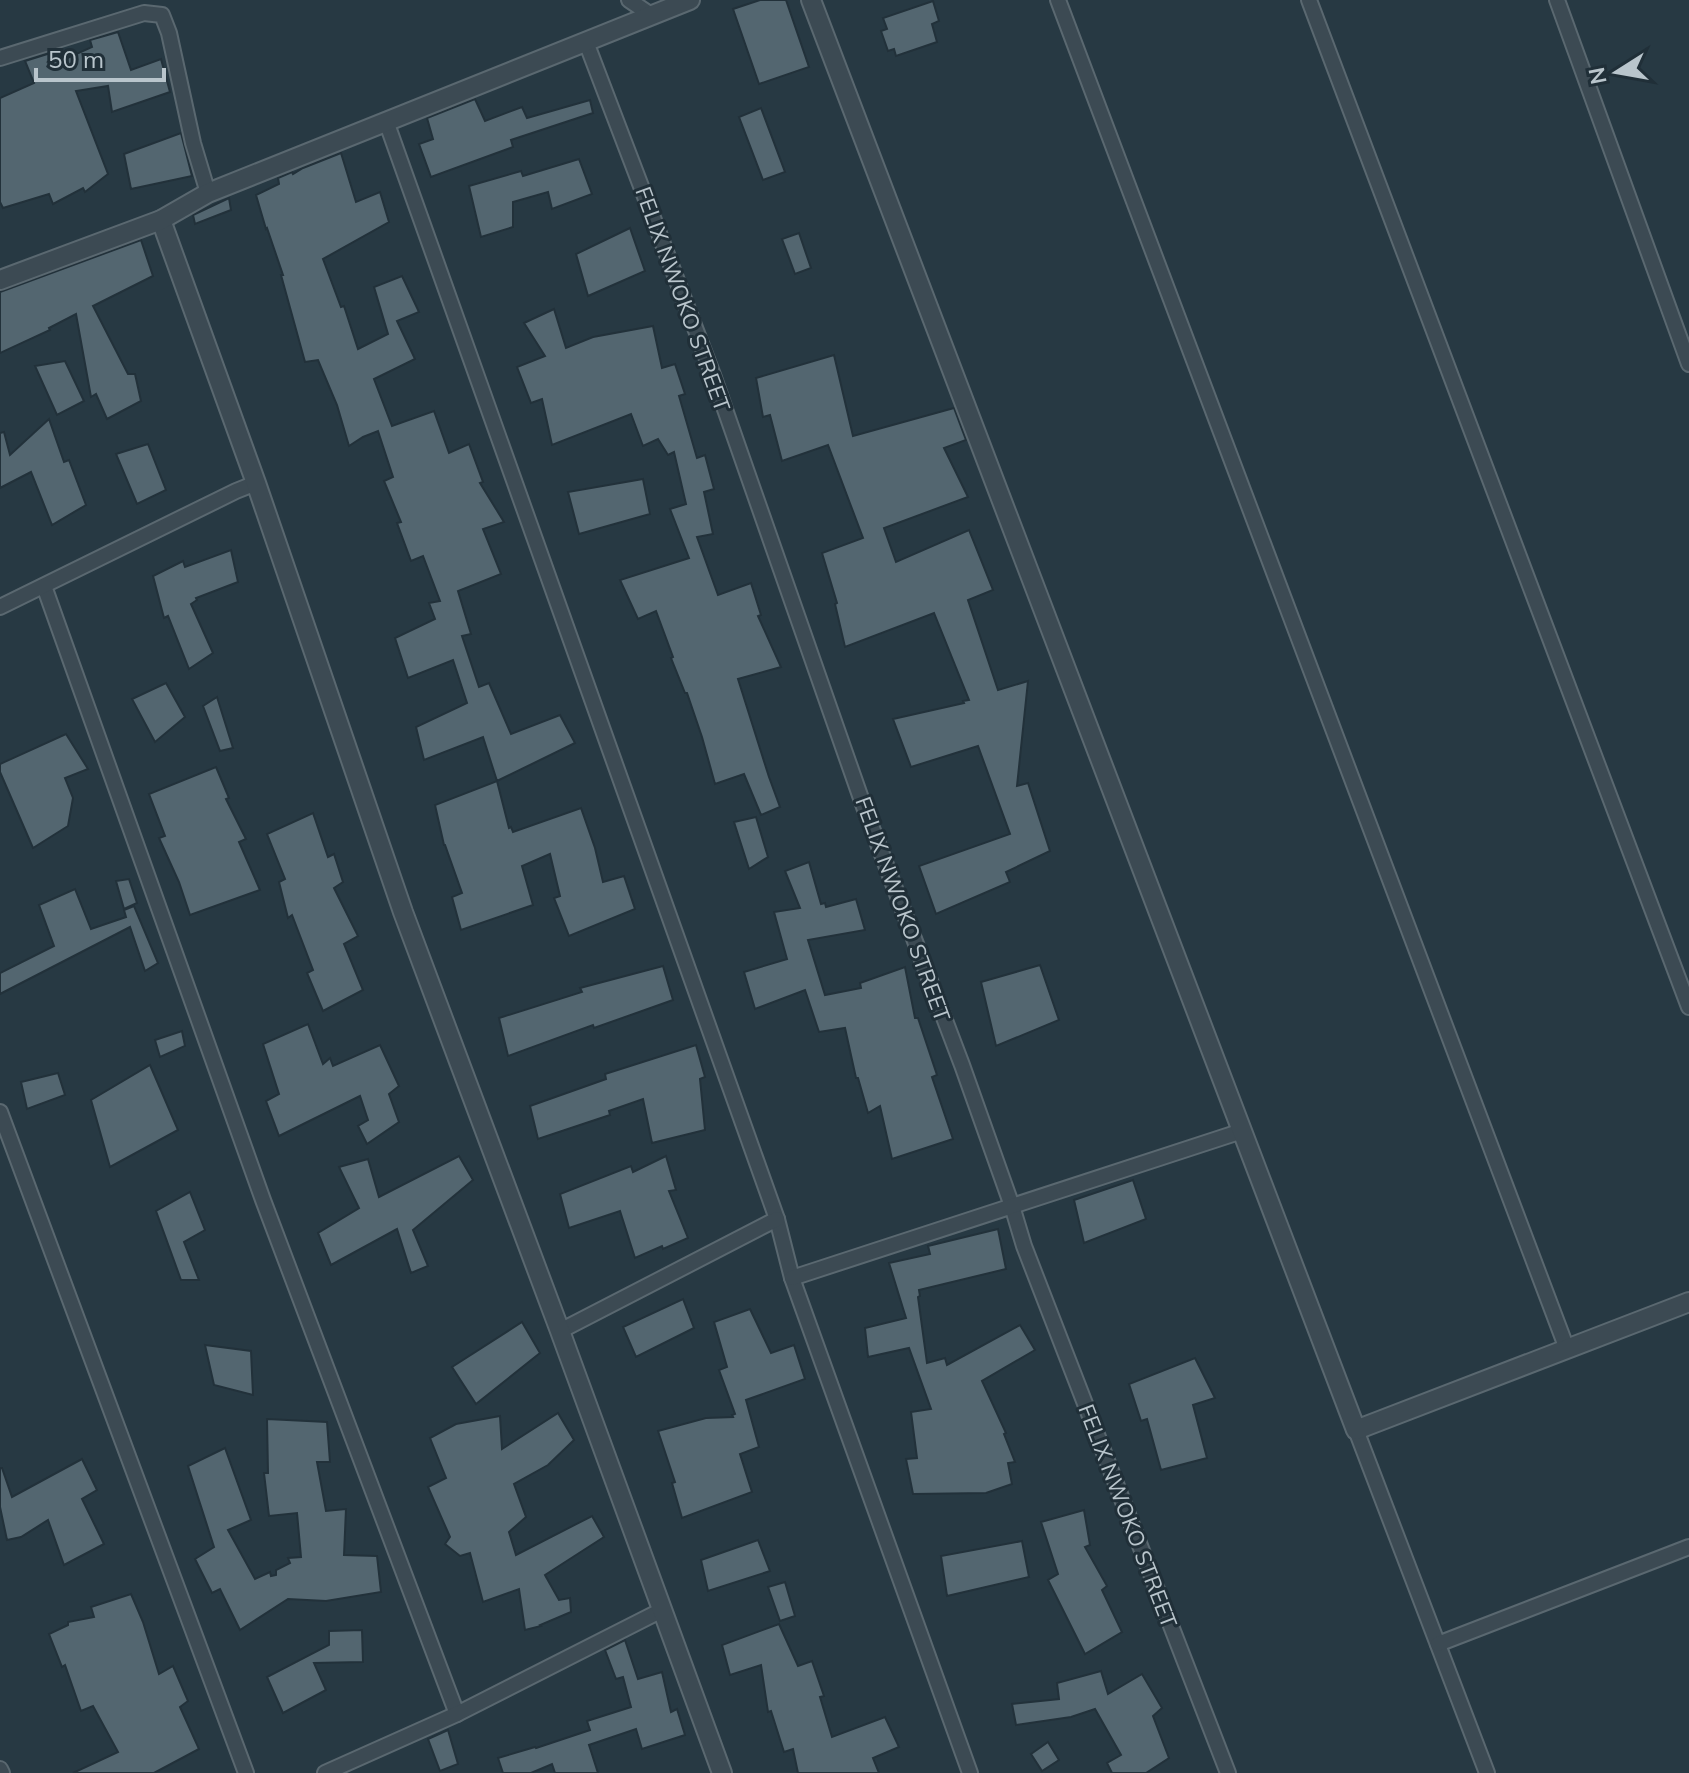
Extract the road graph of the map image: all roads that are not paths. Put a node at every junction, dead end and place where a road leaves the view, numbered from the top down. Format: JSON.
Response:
{"nodes":[{"id":1,"x":629,"y":0,"type":"edge"},
{"id":2,"x":690,"y":0,"type":"edge"},
{"id":3,"x":811,"y":0,"type":"edge"},
{"id":4,"x":1058,"y":0,"type":"edge"},
{"id":5,"x":1309,"y":0,"type":"edge"},
{"id":6,"x":1557,"y":0,"type":"edge"},
{"id":7,"x":651,"y":15,"type":"junction"},
{"id":8,"x":586,"y":42,"type":"junction"},
{"id":9,"x":0,"y":58,"type":"edge"},
{"id":10,"x":386,"y":121,"type":"junction"},
{"id":11,"x":208,"y":193,"type":"junction"},
{"id":12,"x":161,"y":220,"type":"junction"},
{"id":13,"x":0,"y":280,"type":"edge"},
{"id":14,"x":1689,"y":364,"type":"edge"},
{"id":15,"x":256,"y":483,"type":"junction"},
{"id":16,"x":44,"y":586,"type":"junction"},
{"id":17,"x":0,"y":607,"type":"edge"},
{"id":18,"x":1689,"y":1007,"type":"edge"},
{"id":19,"x":0,"y":1112,"type":"edge"},
{"id":20,"x":1242,"y":1131,"type":"junction"},
{"id":21,"x":1012,"y":1206,"type":"junction"},
{"id":22,"x":777,"y":1219,"type":"junction"},
{"id":23,"x":792,"y":1278,"type":"junction"},
{"id":24,"x":1689,"y":1302,"type":"edge"},
{"id":25,"x":560,"y":1331,"type":"junction"},
{"id":26,"x":1567,"y":1349,"type":"junction"},
{"id":27,"x":1356,"y":1430,"type":"junction"},
{"id":28,"x":1689,"y":1547,"type":"edge"},
{"id":29,"x":662,"y":1610,"type":"junction"},
{"id":30,"x":1438,"y":1644,"type":"junction"},
{"id":31,"x":457,"y":1714,"type":"junction"},
{"id":32,"x":246,"y":1773,"type":"edge"},
{"id":33,"x":325,"y":1773,"type":"edge"},
{"id":34,"x":722,"y":1773,"type":"edge"},
{"id":35,"x":970,"y":1773,"type":"edge"},
{"id":36,"x":1228,"y":1773,"type":"edge"},
{"id":37,"x":1487,"y":1773,"type":"edge"}],
"edges":[{"from":1,"to":7,"type":"street"},
{"from":2,"to":7,"type":"street"},
{"from":3,"to":20,"type":"street"},
{"from":4,"to":26,"type":"street"},
{"from":5,"to":18,"type":"street"},
{"from":6,"to":14,"type":"street"},
{"from":7,"to":8,"type":"street"},
{"from":8,"to":10,"type":"street"},
{"from":8,"to":21,"type":"street","name":"FELIX NWOKO STREET"},
{"from":9,"to":11,"type":"street"},
{"from":10,"to":11,"type":"street"},
{"from":10,"to":22,"type":"street"},
{"from":11,"to":12,"type":"street"},
{"from":12,"to":13,"type":"street"},
{"from":12,"to":15,"type":"street"},
{"from":15,"to":16,"type":"street"},
{"from":15,"to":25,"type":"street"},
{"from":16,"to":17,"type":"street"},
{"from":16,"to":31,"type":"street"},
{"from":19,"to":32,"type":"street"},
{"from":20,"to":21,"type":"street"},
{"from":20,"to":27,"type":"street"},
{"from":21,"to":23,"type":"street"},
{"from":21,"to":36,"type":"street","name":"FELIX NWOKO STREET"},
{"from":22,"to":23,"type":"street"},
{"from":22,"to":25,"type":"street"},
{"from":23,"to":35,"type":"street"},
{"from":24,"to":26,"type":"street"},
{"from":25,"to":29,"type":"street"},
{"from":26,"to":27,"type":"street"},
{"from":27,"to":30,"type":"street"},
{"from":28,"to":30,"type":"street"},
{"from":29,"to":31,"type":"street"},
{"from":29,"to":34,"type":"street"},
{"from":30,"to":37,"type":"street"},
{"from":31,"to":33,"type":"street"}]}
